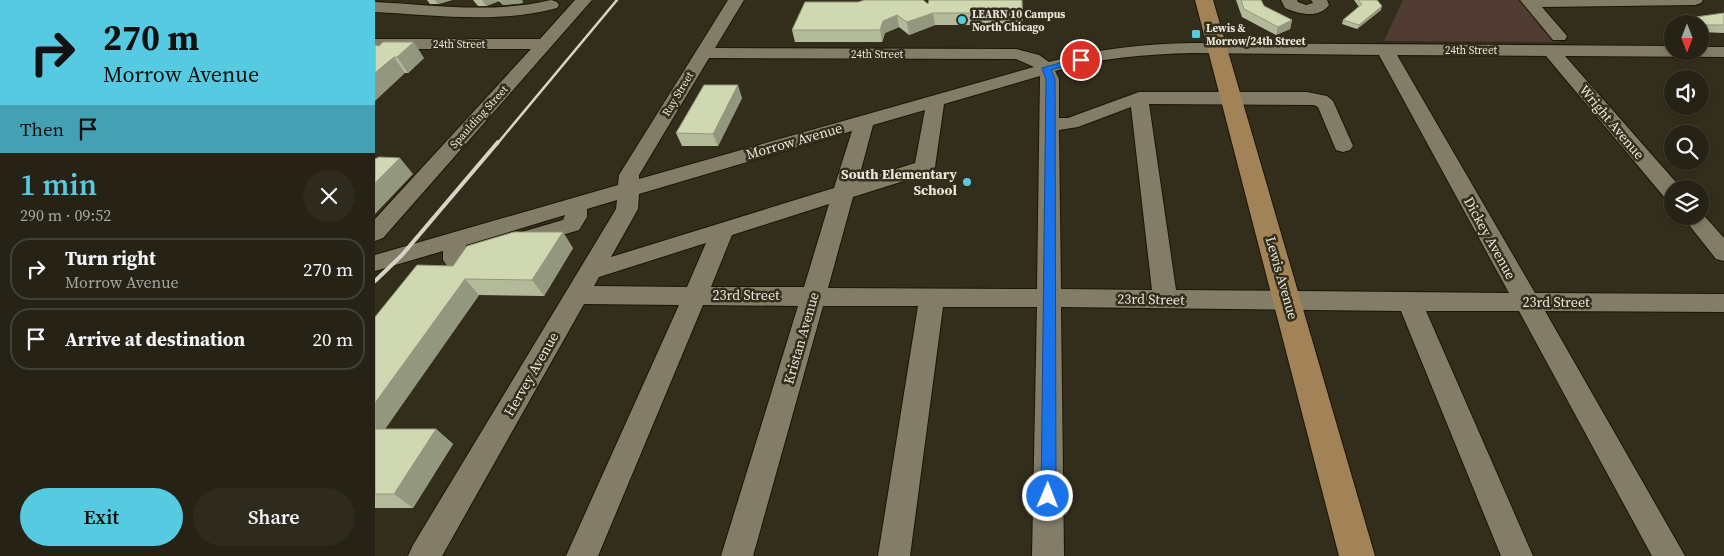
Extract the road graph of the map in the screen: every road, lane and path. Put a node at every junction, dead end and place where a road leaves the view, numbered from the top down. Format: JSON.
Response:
{"nodes":[{"id":1,"x":736,"y":0,"type":"edge"},
{"id":2,"x":1204,"y":0,"type":"edge"},
{"id":3,"x":1289,"y":0,"type":"edge"},
{"id":4,"x":1319,"y":0,"type":"edge"},
{"id":5,"x":1695,"y":0,"type":"edge"},
{"id":6,"x":1529,"y":1,"type":"edge"},
{"id":7,"x":564,"y":3,"type":"edge"},
{"id":8,"x":375,"y":7,"type":"edge"},
{"id":9,"x":1555,"y":43,"type":"junction"},
{"id":10,"x":375,"y":44,"type":"edge"},
{"id":11,"x":544,"y":44,"type":"junction"},
{"id":12,"x":1217,"y":48,"type":"junction"},
{"id":13,"x":1385,"y":50,"type":"junction"},
{"id":14,"x":1722,"y":53,"type":"edge"},
{"id":15,"x":703,"y":54,"type":"junction"},
{"id":16,"x":1046,"y":68,"type":"junction"},
{"id":17,"x":1232,"y":97,"type":"junction"},
{"id":18,"x":1139,"y":98,"type":"junction"},
{"id":19,"x":937,"y":100,"type":"junction"},
{"id":20,"x":865,"y":120,"type":"junction"},
{"id":21,"x":1050,"y":125,"type":"junction"},
{"id":22,"x":1343,"y":146,"type":"dead end"},
{"id":23,"x":1664,"y":182,"type":"edge"},
{"id":24,"x":628,"y":189,"type":"junction"},
{"id":25,"x":844,"y":191,"type":"junction"},
{"id":26,"x":1701,"y":225,"type":"edge"},
{"id":27,"x":723,"y":231,"type":"junction"},
{"id":28,"x":375,"y":233,"type":"edge"},
{"id":29,"x":1724,"y":253,"type":"edge"},
{"id":30,"x":375,"y":263,"type":"edge"},
{"id":31,"x":592,"y":270,"type":"junction"},
{"id":32,"x":577,"y":294,"type":"junction"},
{"id":33,"x":693,"y":295,"type":"junction"},
{"id":34,"x":814,"y":296,"type":"junction"},
{"id":35,"x":932,"y":297,"type":"junction"},
{"id":36,"x":1050,"y":298,"type":"junction"},
{"id":37,"x":1165,"y":299,"type":"junction"},
{"id":38,"x":1409,"y":301,"type":"junction"},
{"id":39,"x":1289,"y":302,"type":"junction"},
{"id":40,"x":1525,"y":302,"type":"junction"},
{"id":41,"x":1724,"y":303,"type":"edge"},
{"id":42,"x":424,"y":556,"type":"edge"},
{"id":43,"x":582,"y":556,"type":"edge"},
{"id":44,"x":737,"y":556,"type":"edge"},
{"id":45,"x":894,"y":556,"type":"edge"},
{"id":46,"x":1048,"y":556,"type":"edge"},
{"id":47,"x":1357,"y":556,"type":"edge"},
{"id":48,"x":1517,"y":556,"type":"edge"},
{"id":49,"x":1669,"y":556,"type":"edge"}],
"edges":[{"from":1,"to":15,"type":"street","name":"Ray Street"},
{"from":2,"to":12,"type":"main road","name":"Lewis Avenue"},
{"from":3,"to":4,"type":"street"},
{"from":5,"to":6,"type":"street"},
{"from":6,"to":9,"type":"street","name":"Wright Avenue"},
{"from":7,"to":8,"type":"street"},
{"from":7,"to":11,"type":"street","name":"Spaulding Street"},
{"from":9,"to":13,"type":"street","name":"24th Street"},
{"from":9,"to":14,"type":"street","name":"24th Street"},
{"from":9,"to":23,"type":"street","name":"Wright Avenue"},
{"from":10,"to":11,"type":"street","name":"24th Street"},
{"from":11,"to":28,"type":"street","name":"Spaulding Street"},
{"from":12,"to":13,"type":"street","name":"24th Street"},
{"from":12,"to":16,"type":"street","name":"Morrow Avenue"},
{"from":12,"to":17,"type":"main road","name":"Lewis Avenue"},
{"from":13,"to":40,"type":"street","name":"Dickey Avenue"},
{"from":15,"to":16,"type":"street","name":"24th Street"},
{"from":15,"to":24,"type":"street","name":"Ray Street"},
{"from":16,"to":19,"type":"street","name":"Morrow Avenue"},
{"from":16,"to":21,"type":"street"},
{"from":17,"to":18,"type":"street"},
{"from":17,"to":22,"type":"street"},
{"from":17,"to":39,"type":"main road","name":"Lewis Avenue"},
{"from":18,"to":21,"type":"street"},
{"from":18,"to":37,"type":"street"},
{"from":19,"to":20,"type":"street","name":"Morrow Avenue"},
{"from":19,"to":25,"type":"street"},
{"from":20,"to":24,"type":"street","name":"Morrow Avenue"},
{"from":20,"to":25,"type":"street","name":"Kristan Avenue"},
{"from":21,"to":36,"type":"street"},
{"from":24,"to":30,"type":"street","name":"Morrow Avenue"},
{"from":24,"to":31,"type":"street","name":"Hervey Avenue"},
{"from":25,"to":27,"type":"street"},
{"from":25,"to":34,"type":"street","name":"Kristan Avenue"},
{"from":26,"to":29,"type":"street"},
{"from":27,"to":31,"type":"street"},
{"from":27,"to":33,"type":"street"},
{"from":31,"to":32,"type":"street","name":"Hervey Avenue"},
{"from":32,"to":33,"type":"street","name":"23rd Street"},
{"from":32,"to":42,"type":"street","name":"Hervey Avenue"},
{"from":33,"to":34,"type":"street","name":"23rd Street"},
{"from":33,"to":43,"type":"street"},
{"from":34,"to":35,"type":"street","name":"23rd Street"},
{"from":34,"to":44,"type":"street","name":"Kristan Avenue"},
{"from":35,"to":36,"type":"street","name":"23rd Street"},
{"from":35,"to":45,"type":"street"},
{"from":36,"to":37,"type":"street","name":"23rd Street"},
{"from":36,"to":46,"type":"street"},
{"from":37,"to":39,"type":"street","name":"23rd Street"},
{"from":38,"to":39,"type":"street","name":"23rd Street"},
{"from":38,"to":40,"type":"street","name":"23rd Street"},
{"from":38,"to":48,"type":"street"},
{"from":39,"to":47,"type":"main road","name":"Lewis Avenue"},
{"from":40,"to":41,"type":"street","name":"23rd Street"},
{"from":40,"to":49,"type":"street","name":"Dickey Avenue"}]}
